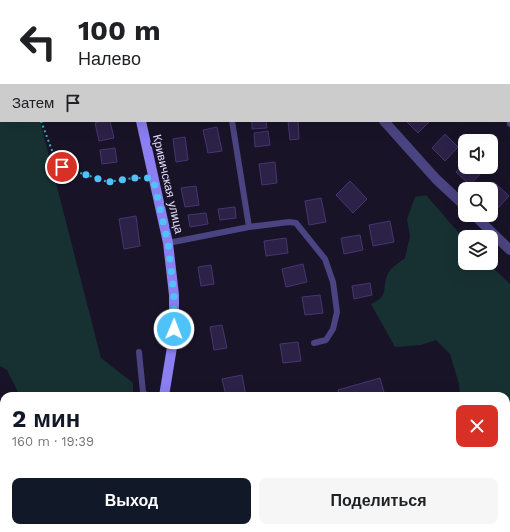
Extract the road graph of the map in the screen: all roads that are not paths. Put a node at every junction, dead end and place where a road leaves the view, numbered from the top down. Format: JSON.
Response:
{"nodes":[{"id":1,"x":141,"y":122,"type":"edge"},
{"id":2,"x":232,"y":122,"type":"edge"},
{"id":3,"x":385,"y":122,"type":"edge"},
{"id":4,"x":458,"y":199,"type":"edge"},
{"id":5,"x":481,"y":222,"type":"edge"},
{"id":6,"x":249,"y":227,"type":"junction"},
{"id":7,"x":168,"y":243,"type":"junction"},
{"id":8,"x":510,"y":250,"type":"edge"},
{"id":9,"x":314,"y":343,"type":"dead end"},
{"id":10,"x":139,"y":352,"type":"dead end"},
{"id":11,"x":143,"y":392,"type":"edge"},
{"id":12,"x":165,"y":392,"type":"edge"}],
"edges":[{"from":1,"to":7,"type":"street","name":"Кривичская улица"},
{"from":2,"to":6,"type":"lane"},
{"from":3,"to":4,"type":"street"},
{"from":5,"to":8,"type":"street"},
{"from":6,"to":7,"type":"lane"},
{"from":6,"to":9,"type":"lane"},
{"from":7,"to":12,"type":"street","name":"Кривичская улица"},
{"from":10,"to":11,"type":"lane"}]}
